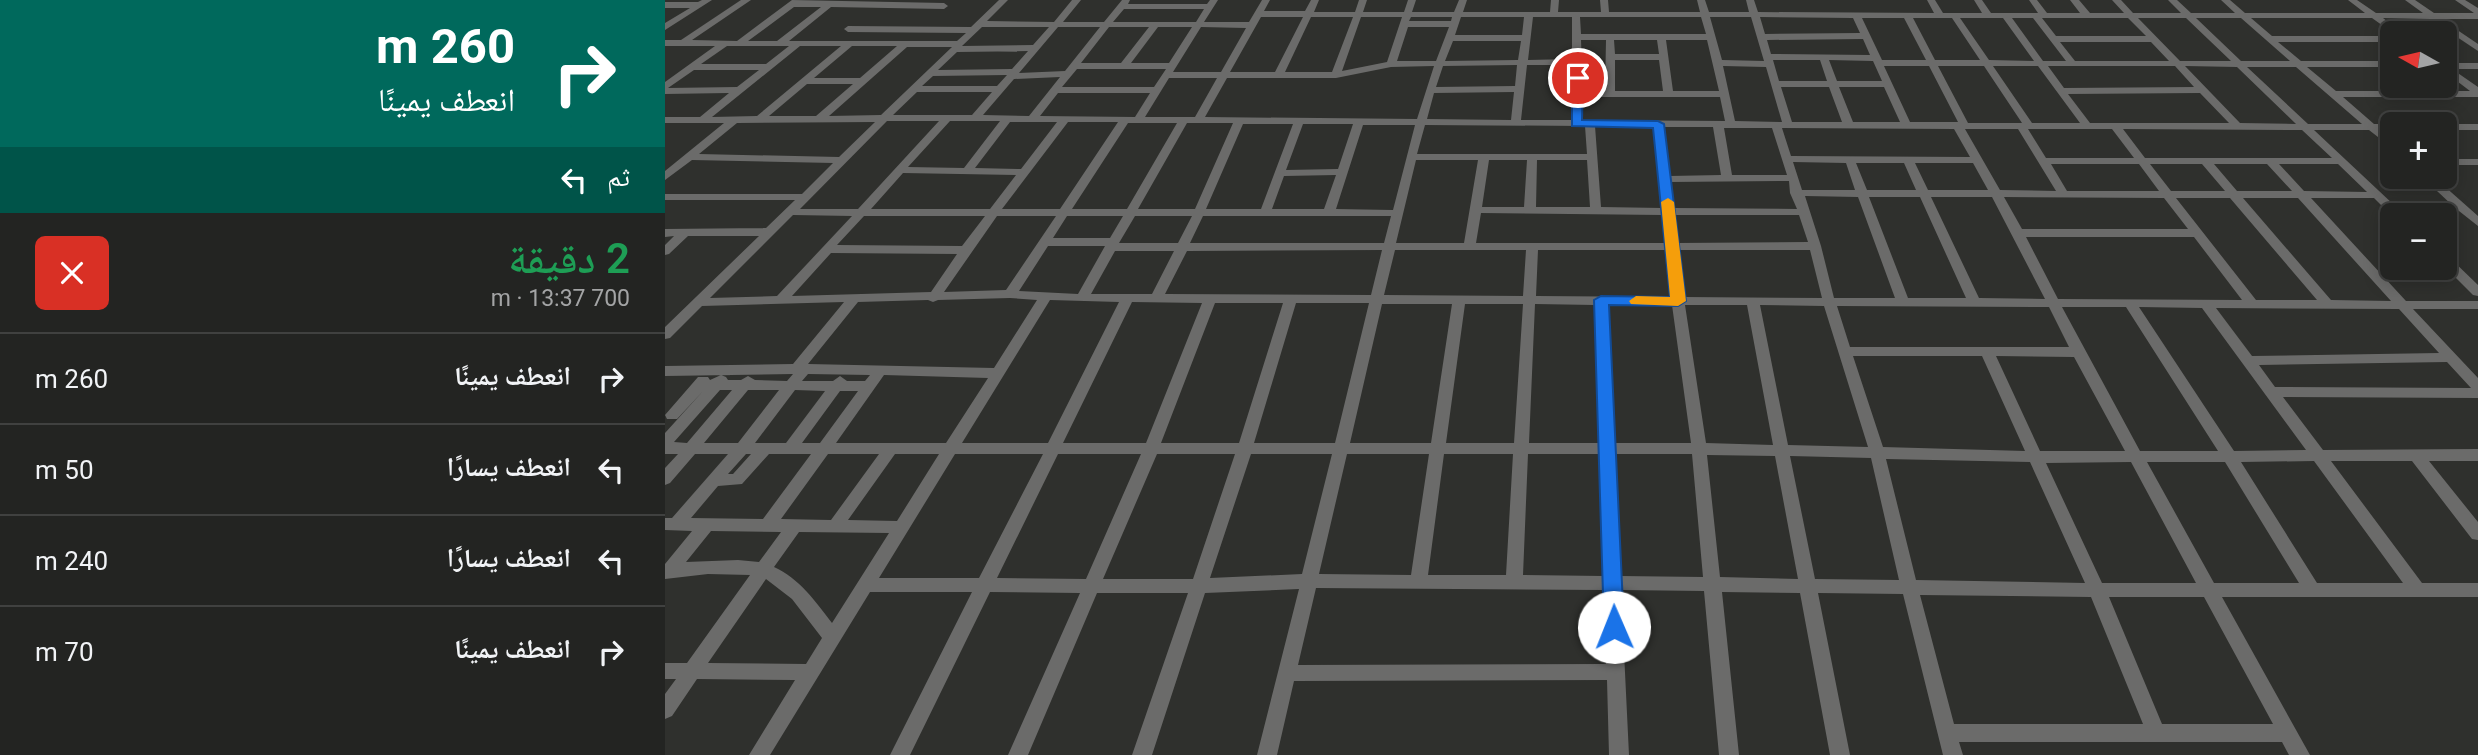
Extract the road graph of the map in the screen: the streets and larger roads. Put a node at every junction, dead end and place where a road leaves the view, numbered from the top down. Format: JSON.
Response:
{"nodes":[{"id":1,"x":747,"y":0,"type":"edge"},
{"id":2,"x":1004,"y":0,"type":"edge"},
{"id":3,"x":1077,"y":0,"type":"edge"},
{"id":4,"x":1266,"y":0,"type":"edge"},
{"id":5,"x":1315,"y":0,"type":"edge"},
{"id":6,"x":1363,"y":0,"type":"edge"},
{"id":7,"x":1412,"y":0,"type":"edge"},
{"id":8,"x":1555,"y":0,"type":"edge"},
{"id":9,"x":1604,"y":0,"type":"edge"},
{"id":10,"x":1701,"y":0,"type":"edge"},
{"id":11,"x":1751,"y":0,"type":"edge"},
{"id":12,"x":1931,"y":0,"type":"edge"},
{"id":13,"x":1978,"y":0,"type":"edge"},
{"id":14,"x":2033,"y":0,"type":"edge"},
{"id":15,"x":2074,"y":0,"type":"edge"},
{"id":16,"x":2116,"y":0,"type":"edge"},
{"id":17,"x":2172,"y":0,"type":"edge"},
{"id":18,"x":2225,"y":0,"type":"edge"},
{"id":19,"x":2352,"y":0,"type":"edge"},
{"id":20,"x":2409,"y":0,"type":"edge"},
{"id":21,"x":2459,"y":0,"type":"edge"},
{"id":22,"x":795,"y":2,"type":"edge"},
{"id":23,"x":832,"y":2,"type":"edge"},
{"id":24,"x":704,"y":3,"type":"edge"},
{"id":25,"x":880,"y":3,"type":"edge"},
{"id":26,"x":948,"y":3,"type":"edge"},
{"id":27,"x":1123,"y":3,"type":"edge"},
{"id":28,"x":1212,"y":3,"type":"edge"},
{"id":29,"x":665,"y":5,"type":"edge"},
{"id":30,"x":867,"y":13,"type":"dead end"},
{"id":31,"x":936,"y":14,"type":"dead end"},
{"id":32,"x":1259,"y":14,"type":"junction"},
{"id":33,"x":1308,"y":14,"type":"junction"},
{"id":34,"x":1359,"y":14,"type":"junction"},
{"id":35,"x":1529,"y":14,"type":"junction"},
{"id":36,"x":1605,"y":14,"type":"junction"},
{"id":37,"x":2478,"y":14,"type":"edge"},
{"id":38,"x":1554,"y":15,"type":"junction"},
{"id":39,"x":1576,"y":15,"type":"junction"},
{"id":40,"x":1706,"y":15,"type":"junction"},
{"id":41,"x":1756,"y":15,"type":"junction"},
{"id":42,"x":1907,"y":15,"type":"junction"},
{"id":43,"x":1940,"y":15,"type":"junction"},
{"id":44,"x":1954,"y":15,"type":"junction"},
{"id":45,"x":1989,"y":15,"type":"junction"},
{"id":46,"x":2005,"y":15,"type":"junction"},
{"id":47,"x":2039,"y":15,"type":"junction"},
{"id":48,"x":2087,"y":15,"type":"junction"},
{"id":49,"x":2129,"y":15,"type":"junction"},
{"id":50,"x":1857,"y":16,"type":"junction"},
{"id":51,"x":2188,"y":16,"type":"junction"},
{"id":52,"x":2242,"y":16,"type":"junction"},
{"id":53,"x":2373,"y":16,"type":"junction"},
{"id":54,"x":2432,"y":16,"type":"junction"},
{"id":55,"x":1406,"y":19,"type":"junction"},
{"id":56,"x":1456,"y":19,"type":"edge"},
{"id":57,"x":857,"y":21,"type":"dead end"},
{"id":58,"x":928,"y":21,"type":"dead end"},
{"id":59,"x":2380,"y":21,"type":"edge"},
{"id":60,"x":1056,"y":24,"type":"junction"},
{"id":61,"x":1107,"y":25,"type":"junction"},
{"id":62,"x":1155,"y":25,"type":"junction"},
{"id":63,"x":1198,"y":25,"type":"junction"},
{"id":64,"x":1252,"y":25,"type":"junction"},
{"id":65,"x":665,"y":27,"type":"edge"},
{"id":66,"x":976,"y":27,"type":"junction"},
{"id":67,"x":848,"y":29,"type":"junction"},
{"id":68,"x":920,"y":29,"type":"junction"},
{"id":69,"x":1609,"y":36,"type":"junction"},
{"id":70,"x":1866,"y":36,"type":"junction"},
{"id":71,"x":1577,"y":37,"type":"junction"},
{"id":72,"x":1661,"y":37,"type":"junction"},
{"id":73,"x":1711,"y":37,"type":"junction"},
{"id":74,"x":1763,"y":37,"type":"junction"},
{"id":75,"x":1525,"y":38,"type":"junction"},
{"id":76,"x":2154,"y":39,"type":"junction"},
{"id":77,"x":2268,"y":39,"type":"junction"},
{"id":78,"x":2352,"y":39,"type":"junction"},
{"id":79,"x":2380,"y":39,"type":"edge"},
{"id":80,"x":725,"y":43,"type":"junction"},
{"id":81,"x":739,"y":43,"type":"junction"},
{"id":82,"x":780,"y":43,"type":"junction"},
{"id":83,"x":905,"y":43,"type":"junction"},
{"id":84,"x":672,"y":44,"type":"edge"},
{"id":85,"x":797,"y":44,"type":"junction"},
{"id":86,"x":829,"y":44,"type":"junction"},
{"id":87,"x":849,"y":44,"type":"junction"},
{"id":88,"x":957,"y":46,"type":"junction"},
{"id":89,"x":2047,"y":47,"type":"junction"},
{"id":90,"x":1034,"y":48,"type":"junction"},
{"id":91,"x":2478,"y":48,"type":"edge"},
{"id":92,"x":1663,"y":57,"type":"junction"},
{"id":93,"x":1610,"y":58,"type":"junction"},
{"id":94,"x":1823,"y":58,"type":"junction"},
{"id":95,"x":1770,"y":60,"type":"junction"},
{"id":96,"x":2380,"y":60,"type":"edge"},
{"id":97,"x":1877,"y":61,"type":"junction"},
{"id":98,"x":1578,"y":62,"type":"junction"},
{"id":99,"x":1440,"y":63,"type":"junction"},
{"id":100,"x":1522,"y":63,"type":"junction"},
{"id":101,"x":1718,"y":63,"type":"junction"},
{"id":102,"x":1987,"y":63,"type":"junction"},
{"id":103,"x":1391,"y":64,"type":"junction"},
{"id":104,"x":1932,"y":64,"type":"junction"},
{"id":105,"x":2040,"y":64,"type":"junction"},
{"id":106,"x":2073,"y":64,"type":"junction"},
{"id":107,"x":2177,"y":64,"type":"junction"},
{"id":108,"x":2240,"y":64,"type":"junction"},
{"id":109,"x":2298,"y":64,"type":"junction"},
{"id":110,"x":1123,"y":66,"type":"junction"},
{"id":111,"x":2478,"y":66,"type":"edge"},
{"id":112,"x":691,"y":67,"type":"junction"},
{"id":113,"x":2380,"y":67,"type":"edge"},
{"id":114,"x":2457,"y":67,"type":"edge"},
{"id":115,"x":767,"y":68,"type":"junction"},
{"id":116,"x":1071,"y":70,"type":"junction"},
{"id":117,"x":1169,"y":71,"type":"junction"},
{"id":118,"x":932,"y":73,"type":"junction"},
{"id":119,"x":1013,"y":74,"type":"junction"},
{"id":120,"x":1223,"y":74,"type":"junction"},
{"id":121,"x":1279,"y":74,"type":"junction"},
{"id":122,"x":1336,"y":75,"type":"junction"},
{"id":123,"x":2457,"y":76,"type":"edge"},
{"id":124,"x":863,"y":81,"type":"junction"},
{"id":125,"x":805,"y":82,"type":"junction"},
{"id":126,"x":1777,"y":84,"type":"junction"},
{"id":127,"x":1833,"y":84,"type":"junction"},
{"id":128,"x":1888,"y":84,"type":"junction"},
{"id":129,"x":665,"y":89,"type":"edge"},
{"id":130,"x":915,"y":89,"type":"junction"},
{"id":131,"x":999,"y":89,"type":"junction"},
{"id":132,"x":1519,"y":89,"type":"junction"},
{"id":133,"x":738,"y":90,"type":"junction"},
{"id":134,"x":1055,"y":90,"type":"junction"},
{"id":135,"x":1156,"y":90,"type":"junction"},
{"id":136,"x":1430,"y":90,"type":"junction"},
{"id":137,"x":2203,"y":90,"type":"junction"},
{"id":138,"x":2061,"y":91,"type":"junction"},
{"id":139,"x":1668,"y":93,"type":"junction"},
{"id":140,"x":2457,"y":93,"type":"edge"},
{"id":141,"x":2478,"y":93,"type":"edge"},
{"id":142,"x":1578,"y":94,"type":"junction"},
{"id":143,"x":1610,"y":94,"type":"junction"},
{"id":144,"x":1724,"y":94,"type":"junction"},
{"id":145,"x":2334,"y":94,"type":"junction"},
{"id":146,"x":2380,"y":94,"type":"edge"},
{"id":147,"x":761,"y":118,"type":"junction"},
{"id":148,"x":820,"y":118,"type":"junction"},
{"id":149,"x":884,"y":118,"type":"junction"},
{"id":150,"x":947,"y":118,"type":"junction"},
{"id":151,"x":703,"y":119,"type":"junction"},
{"id":152,"x":735,"y":119,"type":"junction"},
{"id":153,"x":974,"y":119,"type":"junction"},
{"id":154,"x":1007,"y":119,"type":"junction"},
{"id":155,"x":1032,"y":119,"type":"junction"},
{"id":156,"x":671,"y":120,"type":"edge"},
{"id":157,"x":1065,"y":120,"type":"junction"},
{"id":158,"x":1131,"y":121,"type":"junction"},
{"id":159,"x":1183,"y":121,"type":"junction"},
{"id":160,"x":1198,"y":121,"type":"junction"},
{"id":161,"x":1239,"y":121,"type":"junction"},
{"id":162,"x":1299,"y":121,"type":"junction"},
{"id":163,"x":1359,"y":122,"type":"junction"},
{"id":164,"x":1420,"y":122,"type":"junction"},
{"id":165,"x":1515,"y":123,"type":"junction"},
{"id":166,"x":1576,"y":124,"type":"junction"},
{"id":167,"x":1590,"y":124,"type":"junction"},
{"id":168,"x":1658,"y":124,"type":"junction"},
{"id":169,"x":1718,"y":125,"type":"junction"},
{"id":170,"x":1731,"y":125,"type":"junction"},
{"id":171,"x":1782,"y":125,"type":"junction"},
{"id":172,"x":1849,"y":126,"type":"junction"},
{"id":173,"x":1906,"y":126,"type":"junction"},
{"id":174,"x":1962,"y":126,"type":"junction"},
{"id":175,"x":2025,"y":126,"type":"junction"},
{"id":176,"x":2087,"y":126,"type":"junction"},
{"id":177,"x":2115,"y":126,"type":"junction"},
{"id":178,"x":2238,"y":127,"type":"junction"},
{"id":179,"x":2305,"y":127,"type":"junction"},
{"id":180,"x":2371,"y":127,"type":"junction"},
{"id":181,"x":2380,"y":127,"type":"edge"},
{"id":182,"x":2457,"y":127,"type":"edge"},
{"id":183,"x":2464,"y":127,"type":"junction"},
{"id":184,"x":2478,"y":127,"type":"edge"},
{"id":185,"x":665,"y":128,"type":"edge"},
{"id":186,"x":2380,"y":135,"type":"edge"},
{"id":187,"x":2478,"y":138,"type":"edge"},
{"id":188,"x":688,"y":157,"type":"junction"},
{"id":189,"x":1411,"y":157,"type":"junction"},
{"id":190,"x":1594,"y":157,"type":"junction"},
{"id":191,"x":1484,"y":158,"type":"junction"},
{"id":192,"x":1532,"y":158,"type":"junction"},
{"id":193,"x":1787,"y":159,"type":"junction"},
{"id":194,"x":1850,"y":159,"type":"junction"},
{"id":195,"x":842,"y":160,"type":"junction"},
{"id":196,"x":1908,"y":160,"type":"junction"},
{"id":197,"x":1976,"y":160,"type":"junction"},
{"id":198,"x":2142,"y":160,"type":"junction"},
{"id":199,"x":2043,"y":161,"type":"junction"},
{"id":200,"x":2205,"y":161,"type":"junction"},
{"id":201,"x":2270,"y":161,"type":"junction"},
{"id":202,"x":2341,"y":161,"type":"junction"},
{"id":203,"x":2457,"y":162,"type":"edge"},
{"id":204,"x":2478,"y":162,"type":"edge"},
{"id":205,"x":902,"y":170,"type":"junction"},
{"id":206,"x":967,"y":171,"type":"junction"},
{"id":207,"x":1025,"y":172,"type":"junction"},
{"id":208,"x":1341,"y":172,"type":"junction"},
{"id":209,"x":1280,"y":173,"type":"junction"},
{"id":210,"x":665,"y":177,"type":"edge"},
{"id":211,"x":1727,"y":178,"type":"junction"},
{"id":212,"x":1665,"y":179,"type":"junction"},
{"id":213,"x":1794,"y":185,"type":"junction"},
{"id":214,"x":2441,"y":189,"type":"edge"},
{"id":215,"x":1864,"y":193,"type":"junction"},
{"id":216,"x":1924,"y":193,"type":"junction"},
{"id":217,"x":1996,"y":194,"type":"junction"},
{"id":218,"x":2064,"y":194,"type":"junction"},
{"id":219,"x":2169,"y":194,"type":"junction"},
{"id":220,"x":2234,"y":195,"type":"junction"},
{"id":221,"x":2301,"y":195,"type":"junction"},
{"id":222,"x":2376,"y":195,"type":"junction"},
{"id":223,"x":665,"y":197,"type":"edge"},
{"id":224,"x":805,"y":197,"type":"junction"},
{"id":225,"x":2384,"y":203,"type":"edge"},
{"id":226,"x":2457,"y":208,"type":"edge"},
{"id":227,"x":2462,"y":208,"type":"junction"},
{"id":228,"x":1476,"y":211,"type":"junction"},
{"id":229,"x":1530,"y":211,"type":"junction"},
{"id":230,"x":1596,"y":211,"type":"junction"},
{"id":231,"x":790,"y":212,"type":"junction"},
{"id":232,"x":863,"y":212,"type":"junction"},
{"id":233,"x":993,"y":212,"type":"junction"},
{"id":234,"x":1669,"y":212,"type":"junction"},
{"id":235,"x":1802,"y":212,"type":"junction"},
{"id":236,"x":1062,"y":213,"type":"junction"},
{"id":237,"x":1129,"y":213,"type":"junction"},
{"id":238,"x":1199,"y":213,"type":"junction"},
{"id":239,"x":1265,"y":213,"type":"junction"},
{"id":240,"x":1329,"y":213,"type":"junction"},
{"id":241,"x":1398,"y":213,"type":"junction"},
{"id":242,"x":2478,"y":222,"type":"edge"},
{"id":243,"x":770,"y":232,"type":"junction"},
{"id":244,"x":665,"y":233,"type":"edge"},
{"id":245,"x":685,"y":233,"type":"junction"},
{"id":246,"x":2018,"y":233,"type":"junction"},
{"id":247,"x":2198,"y":233,"type":"junction"},
{"id":248,"x":1043,"y":242,"type":"junction"},
{"id":249,"x":1111,"y":245,"type":"junction"},
{"id":250,"x":1815,"y":246,"type":"junction"},
{"id":251,"x":1182,"y":247,"type":"junction"},
{"id":252,"x":1672,"y":247,"type":"junction"},
{"id":253,"x":1390,"y":248,"type":"junction"},
{"id":254,"x":1469,"y":248,"type":"junction"},
{"id":255,"x":1532,"y":248,"type":"junction"},
{"id":256,"x":830,"y":249,"type":"junction"},
{"id":257,"x":965,"y":250,"type":"junction"},
{"id":258,"x":665,"y":251,"type":"edge"},
{"id":259,"x":2457,"y":272,"type":"edge"},
{"id":260,"x":2478,"y":292,"type":"edge"},
{"id":261,"x":1010,"y":294,"type":"junction"},
{"id":262,"x":1045,"y":296,"type":"junction"},
{"id":263,"x":933,"y":298,"type":"junction"},
{"id":264,"x":1082,"y":298,"type":"junction"},
{"id":265,"x":1128,"y":298,"type":"junction"},
{"id":266,"x":1157,"y":298,"type":"junction"},
{"id":267,"x":854,"y":299,"type":"junction"},
{"id":268,"x":1210,"y":299,"type":"junction"},
{"id":269,"x":1291,"y":299,"type":"junction"},
{"id":270,"x":1378,"y":300,"type":"junction"},
{"id":271,"x":1459,"y":300,"type":"junction"},
{"id":272,"x":1529,"y":300,"type":"junction"},
{"id":273,"x":1601,"y":300,"type":"junction"},
{"id":274,"x":780,"y":301,"type":"junction"},
{"id":275,"x":1678,"y":301,"type":"junction"},
{"id":276,"x":698,"y":302,"type":"junction"},
{"id":277,"x":1753,"y":302,"type":"junction"},
{"id":278,"x":1829,"y":302,"type":"junction"},
{"id":279,"x":1903,"y":303,"type":"junction"},
{"id":280,"x":1975,"y":303,"type":"junction"},
{"id":281,"x":2052,"y":303,"type":"junction"},
{"id":282,"x":2130,"y":303,"type":"junction"},
{"id":283,"x":2206,"y":304,"type":"junction"},
{"id":284,"x":2252,"y":304,"type":"junction"},
{"id":285,"x":2327,"y":304,"type":"junction"},
{"id":286,"x":2403,"y":305,"type":"junction"},
{"id":287,"x":2478,"y":305,"type":"edge"},
{"id":288,"x":665,"y":335,"type":"edge"},
{"id":289,"x":1845,"y":351,"type":"junction"},
{"id":290,"x":1987,"y":352,"type":"junction"},
{"id":291,"x":2078,"y":352,"type":"junction"},
{"id":292,"x":2451,"y":357,"type":"junction"},
{"id":293,"x":2247,"y":361,"type":"junction"},
{"id":294,"x":731,"y":369,"type":"junction"},
{"id":295,"x":760,"y":369,"type":"junction"},
{"id":296,"x":800,"y":369,"type":"junction"},
{"id":297,"x":711,"y":370,"type":"junction"},
{"id":298,"x":849,"y":370,"type":"junction"},
{"id":299,"x":665,"y":371,"type":"edge"},
{"id":300,"x":880,"y":371,"type":"junction"},
{"id":301,"x":997,"y":373,"type":"junction"},
{"id":302,"x":698,"y":385,"type":"junction"},
{"id":303,"x":716,"y":385,"type":"junction"},
{"id":304,"x":744,"y":386,"type":"junction"},
{"id":305,"x":867,"y":386,"type":"junction"},
{"id":306,"x":790,"y":387,"type":"junction"},
{"id":307,"x":836,"y":387,"type":"junction"},
{"id":308,"x":2478,"y":387,"type":"edge"},
{"id":309,"x":2269,"y":392,"type":"junction"},
{"id":310,"x":2478,"y":393,"type":"edge"},
{"id":311,"x":690,"y":415,"type":"junction"},
{"id":312,"x":813,"y":418,"type":"junction"},
{"id":313,"x":845,"y":418,"type":"junction"},
{"id":314,"x":665,"y":445,"type":"edge"},
{"id":315,"x":825,"y":446,"type":"junction"},
{"id":316,"x":693,"y":447,"type":"junction"},
{"id":317,"x":766,"y":447,"type":"junction"},
{"id":318,"x":791,"y":447,"type":"junction"},
{"id":319,"x":892,"y":447,"type":"junction"},
{"id":320,"x":951,"y":447,"type":"junction"},
{"id":321,"x":1053,"y":447,"type":"junction"},
{"id":322,"x":1152,"y":447,"type":"junction"},
{"id":323,"x":1245,"y":447,"type":"junction"},
{"id":324,"x":742,"y":448,"type":"junction"},
{"id":325,"x":1342,"y":448,"type":"junction"},
{"id":326,"x":1437,"y":448,"type":"junction"},
{"id":327,"x":1608,"y":448,"type":"junction"},
{"id":328,"x":1520,"y":449,"type":"junction"},
{"id":329,"x":1699,"y":449,"type":"junction"},
{"id":330,"x":1782,"y":449,"type":"junction"},
{"id":331,"x":1877,"y":451,"type":"junction"},
{"id":332,"x":2414,"y":454,"type":"junction"},
{"id":333,"x":2137,"y":455,"type":"junction"},
{"id":334,"x":2478,"y":455,"type":"edge"},
{"id":335,"x":2320,"y":456,"type":"junction"},
{"id":336,"x":2037,"y":457,"type":"junction"},
{"id":337,"x":2230,"y":457,"type":"junction"},
{"id":338,"x":665,"y":478,"type":"edge"},
{"id":339,"x":714,"y":480,"type":"junction"},
{"id":340,"x":670,"y":524,"type":"edge"},
{"id":341,"x":706,"y":525,"type":"junction"},
{"id":342,"x":767,"y":526,"type":"junction"},
{"id":343,"x":794,"y":526,"type":"junction"},
{"id":344,"x":835,"y":526,"type":"junction"},
{"id":345,"x":901,"y":527,"type":"junction"},
{"id":346,"x":2478,"y":534,"type":"edge"},
{"id":347,"x":763,"y":570,"type":"junction"},
{"id":348,"x":668,"y":573,"type":"edge"},
{"id":349,"x":1309,"y":581,"type":"junction"},
{"id":350,"x":1417,"y":582,"type":"junction"},
{"id":351,"x":1514,"y":583,"type":"junction"},
{"id":352,"x":1613,"y":583,"type":"junction"},
{"id":353,"x":865,"y":585,"type":"junction"},
{"id":354,"x":1808,"y":585,"type":"junction"},
{"id":355,"x":983,"y":586,"type":"junction"},
{"id":356,"x":1093,"y":586,"type":"junction"},
{"id":357,"x":1199,"y":586,"type":"junction"},
{"id":358,"x":1710,"y":586,"type":"junction"},
{"id":359,"x":1909,"y":586,"type":"junction"},
{"id":360,"x":2312,"y":589,"type":"junction"},
{"id":361,"x":2417,"y":589,"type":"junction"},
{"id":362,"x":2097,"y":590,"type":"junction"},
{"id":363,"x":2208,"y":591,"type":"junction"},
{"id":364,"x":2475,"y":594,"type":"edge"},
{"id":365,"x":832,"y":637,"type":"junction"},
{"id":366,"x":665,"y":671,"type":"edge"},
{"id":367,"x":692,"y":671,"type":"junction"},
{"id":368,"x":810,"y":672,"type":"junction"},
{"id":369,"x":1615,"y":672,"type":"junction"},
{"id":370,"x":1288,"y":673,"type":"junction"},
{"id":371,"x":665,"y":710,"type":"edge"},
{"id":372,"x":1948,"y":733,"type":"junction"},
{"id":373,"x":2156,"y":733,"type":"junction"},
{"id":374,"x":2287,"y":733,"type":"junction"},
{"id":375,"x":759,"y":755,"type":"edge"},
{"id":376,"x":900,"y":755,"type":"edge"},
{"id":377,"x":1018,"y":755,"type":"edge"},
{"id":378,"x":1142,"y":755,"type":"edge"},
{"id":379,"x":1267,"y":755,"type":"edge"},
{"id":380,"x":1619,"y":755,"type":"edge"},
{"id":381,"x":1729,"y":755,"type":"edge"},
{"id":382,"x":1840,"y":755,"type":"edge"},
{"id":383,"x":1953,"y":755,"type":"edge"},
{"id":384,"x":2300,"y":755,"type":"edge"}],
"edges":[{"from":1,"to":84,"type":"street"},
{"from":2,"to":66,"type":"street"},
{"from":3,"to":60,"type":"street"},
{"from":4,"to":32,"type":"street"},
{"from":5,"to":33,"type":"street"},
{"from":6,"to":34,"type":"street"},
{"from":7,"to":55,"type":"street"},
{"from":8,"to":38,"type":"street"},
{"from":9,"to":36,"type":"street"},
{"from":10,"to":40,"type":"street"},
{"from":11,"to":41,"type":"street"},
{"from":12,"to":43,"type":"street"},
{"from":13,"to":45,"type":"street"},
{"from":14,"to":47,"type":"street"},
{"from":15,"to":48,"type":"street"},
{"from":16,"to":49,"type":"street"},
{"from":17,"to":51,"type":"street"},
{"from":18,"to":52,"type":"street"},
{"from":19,"to":53,"type":"street"},
{"from":20,"to":54,"type":"street"},
{"from":21,"to":37,"type":"street"},
{"from":22,"to":23,"type":"street"},
{"from":22,"to":81,"type":"street"},
{"from":23,"to":25,"type":"street"},
{"from":23,"to":82,"type":"street"},
{"from":24,"to":29,"type":"street"},
{"from":24,"to":65,"type":"street"},
{"from":25,"to":26,"type":"street"},
{"from":25,"to":30,"type":"street"},
{"from":26,"to":31,"type":"street"},
{"from":27,"to":28,"type":"street"},
{"from":27,"to":61,"type":"street"},
{"from":28,"to":63,"type":"street"},
{"from":32,"to":33,"type":"street"},
{"from":32,"to":64,"type":"street"},
{"from":33,"to":34,"type":"street"},
{"from":33,"to":121,"type":"street"},
{"from":34,"to":55,"type":"street"},
{"from":34,"to":122,"type":"street"},
{"from":35,"to":38,"type":"street"},
{"from":35,"to":56,"type":"street"},
{"from":35,"to":75,"type":"street"},
{"from":36,"to":39,"type":"street"},
{"from":36,"to":40,"type":"street"},
{"from":37,"to":54,"type":"street"},
{"from":38,"to":39,"type":"street"},
{"from":39,"to":71,"type":"street"},
{"from":40,"to":41,"type":"street"},
{"from":40,"to":73,"type":"street"},
{"from":41,"to":50,"type":"street"},
{"from":41,"to":74,"type":"street"},
{"from":42,"to":43,"type":"street"},
{"from":42,"to":50,"type":"street"},
{"from":42,"to":104,"type":"street"},
{"from":43,"to":44,"type":"street"},
{"from":44,"to":45,"type":"street"},
{"from":44,"to":102,"type":"street"},
{"from":45,"to":46,"type":"street"},
{"from":46,"to":47,"type":"street"},
{"from":46,"to":89,"type":"street"},
{"from":47,"to":48,"type":"street"},
{"from":47,"to":89,"type":"street"},
{"from":48,"to":49,"type":"street"},
{"from":49,"to":51,"type":"street"},
{"from":49,"to":76,"type":"street"},
{"from":50,"to":70,"type":"street"},
{"from":51,"to":52,"type":"street"},
{"from":51,"to":108,"type":"street"},
{"from":52,"to":53,"type":"street"},
{"from":52,"to":77,"type":"street"},
{"from":53,"to":54,"type":"street"},
{"from":53,"to":59,"type":"street"},
{"from":54,"to":91,"type":"street"},
{"from":55,"to":56,"type":"street"},
{"from":55,"to":103,"type":"street"},
{"from":56,"to":75,"type":"street"},
{"from":56,"to":99,"type":"street"},
{"from":57,"to":67,"type":"street"},
{"from":58,"to":68,"type":"street"},
{"from":60,"to":61,"type":"street"},
{"from":60,"to":66,"type":"street"},
{"from":60,"to":90,"type":"street"},
{"from":61,"to":62,"type":"street"},
{"from":61,"to":116,"type":"street"},
{"from":62,"to":63,"type":"street"},
{"from":62,"to":110,"type":"street"},
{"from":63,"to":64,"type":"street"},
{"from":63,"to":117,"type":"street"},
{"from":64,"to":120,"type":"street"},
{"from":66,"to":68,"type":"street"},
{"from":66,"to":88,"type":"street"},
{"from":67,"to":68,"type":"street"},
{"from":67,"to":86,"type":"street"},
{"from":69,"to":71,"type":"street"},
{"from":69,"to":72,"type":"street"},
{"from":69,"to":93,"type":"street"},
{"from":70,"to":74,"type":"street"},
{"from":70,"to":97,"type":"street"},
{"from":71,"to":98,"type":"street"},
{"from":72,"to":73,"type":"street"},
{"from":72,"to":92,"type":"street"},
{"from":73,"to":101,"type":"street"},
{"from":74,"to":95,"type":"street"},
{"from":75,"to":100,"type":"street"},
{"from":76,"to":89,"type":"street"},
{"from":76,"to":107,"type":"street"},
{"from":77,"to":78,"type":"street"},
{"from":77,"to":109,"type":"street"},
{"from":78,"to":79,"type":"street"},
{"from":78,"to":96,"type":"street"},
{"from":80,"to":81,"type":"street"},
{"from":80,"to":84,"type":"street"},
{"from":80,"to":112,"type":"street"},
{"from":81,"to":82,"type":"street"},
{"from":82,"to":85,"type":"street"},
{"from":83,"to":87,"type":"street"},
{"from":83,"to":88,"type":"street"},
{"from":83,"to":124,"type":"street"},
{"from":85,"to":86,"type":"street"},
{"from":85,"to":115,"type":"street"},
{"from":86,"to":87,"type":"street"},
{"from":87,"to":125,"type":"street"},
{"from":88,"to":90,"type":"street"},
{"from":88,"to":118,"type":"street"},
{"from":89,"to":105,"type":"street"},
{"from":89,"to":106,"type":"street"},
{"from":90,"to":119,"type":"street"},
{"from":92,"to":93,"type":"street"},
{"from":92,"to":139,"type":"street"},
{"from":93,"to":143,"type":"street"},
{"from":94,"to":95,"type":"street"},
{"from":94,"to":97,"type":"street"},
{"from":94,"to":127,"type":"street"},
{"from":95,"to":101,"type":"street"},
{"from":95,"to":126,"type":"street"},
{"from":97,"to":104,"type":"street"},
{"from":97,"to":128,"type":"street"},
{"from":98,"to":100,"type":"street"},
{"from":98,"to":142,"type":"street"},
{"from":99,"to":100,"type":"street"},
{"from":99,"to":103,"type":"street"},
{"from":99,"to":136,"type":"street"},
{"from":100,"to":132,"type":"street"},
{"from":101,"to":144,"type":"street"},
{"from":102,"to":104,"type":"street"},
{"from":102,"to":105,"type":"street"},
{"from":102,"to":175,"type":"street"},
{"from":103,"to":122,"type":"street"},
{"from":104,"to":174,"type":"street"},
{"from":105,"to":106,"type":"street"},
{"from":105,"to":138,"type":"street"},
{"from":106,"to":107,"type":"street"},
{"from":107,"to":108,"type":"street"},
{"from":107,"to":137,"type":"street"},
{"from":108,"to":109,"type":"street"},
{"from":108,"to":179,"type":"street"},
{"from":109,"to":113,"type":"street"},
{"from":109,"to":145,"type":"street"},
{"from":110,"to":116,"type":"street"},
{"from":110,"to":117,"type":"street"},
{"from":111,"to":114,"type":"street"},
{"from":112,"to":115,"type":"street"},
{"from":112,"to":129,"type":"street"},
{"from":115,"to":133,"type":"street"},
{"from":116,"to":119,"type":"street"},
{"from":116,"to":134,"type":"street"},
{"from":117,"to":120,"type":"street"},
{"from":117,"to":135,"type":"street"},
{"from":118,"to":119,"type":"street"},
{"from":118,"to":130,"type":"street"},
{"from":119,"to":131,"type":"street"},
{"from":120,"to":121,"type":"street"},
{"from":120,"to":160,"type":"street"},
{"from":121,"to":122,"type":"street"},
{"from":123,"to":141,"type":"street"},
{"from":124,"to":125,"type":"street"},
{"from":124,"to":148,"type":"street"},
{"from":125,"to":147,"type":"street"},
{"from":126,"to":127,"type":"street"},
{"from":126,"to":171,"type":"street"},
{"from":127,"to":128,"type":"street"},
{"from":127,"to":172,"type":"street"},
{"from":128,"to":173,"type":"street"},
{"from":129,"to":133,"type":"street"},
{"from":130,"to":131,"type":"street"},
{"from":130,"to":149,"type":"street"},
{"from":131,"to":153,"type":"street"},
{"from":132,"to":136,"type":"street"},
{"from":132,"to":165,"type":"street"},
{"from":133,"to":151,"type":"street"},
{"from":134,"to":135,"type":"street"},
{"from":134,"to":155,"type":"street"},
{"from":135,"to":158,"type":"street"},
{"from":136,"to":164,"type":"street"},
{"from":137,"to":138,"type":"street"},
{"from":137,"to":178,"type":"street"},
{"from":138,"to":176,"type":"street"},
{"from":139,"to":143,"type":"street"},
{"from":139,"to":144,"type":"street"},
{"from":140,"to":141,"type":"street"},
{"from":142,"to":143,"type":"street"},
{"from":142,"to":166,"type":"street"},
{"from":144,"to":170,"type":"street"},
{"from":145,"to":146,"type":"street"},
{"from":145,"to":180,"type":"street"},
{"from":147,"to":148,"type":"street"},
{"from":147,"to":152,"type":"street"},
{"from":148,"to":149,"type":"street"},
{"from":149,"to":150,"type":"street"},
{"from":149,"to":195,"type":"street"},
{"from":150,"to":153,"type":"street"},
{"from":150,"to":205,"type":"street"},
{"from":151,"to":152,"type":"street"},
{"from":151,"to":156,"type":"street"},
{"from":152,"to":188,"type":"street"},
{"from":153,"to":154,"type":"street"},
{"from":154,"to":155,"type":"street"},
{"from":154,"to":206,"type":"street"},
{"from":155,"to":157,"type":"street"},
{"from":156,"to":185,"type":"street"},
{"from":157,"to":158,"type":"street"},
{"from":157,"to":207,"type":"street"},
{"from":158,"to":159,"type":"street"},
{"from":158,"to":236,"type":"street"},
{"from":159,"to":160,"type":"street"},
{"from":159,"to":237,"type":"street"},
{"from":160,"to":161,"type":"street"},
{"from":161,"to":162,"type":"street"},
{"from":161,"to":238,"type":"street"},
{"from":162,"to":163,"type":"street"},
{"from":162,"to":209,"type":"street"},
{"from":163,"to":164,"type":"street"},
{"from":163,"to":208,"type":"street"},
{"from":164,"to":165,"type":"street"},
{"from":164,"to":189,"type":"street"},
{"from":165,"to":166,"type":"street"},
{"from":166,"to":167,"type":"street"},
{"from":167,"to":168,"type":"street"},
{"from":167,"to":190,"type":"street"},
{"from":168,"to":169,"type":"street"},
{"from":168,"to":212,"type":"street"},
{"from":169,"to":170,"type":"street"},
{"from":169,"to":211,"type":"street"},
{"from":170,"to":171,"type":"street"},
{"from":171,"to":172,"type":"street"},
{"from":171,"to":193,"type":"street"},
{"from":172,"to":173,"type":"street"},
{"from":173,"to":174,"type":"street"},
{"from":174,"to":175,"type":"street"},
{"from":174,"to":197,"type":"street"},
{"from":175,"to":176,"type":"street"},
{"from":175,"to":199,"type":"street"},
{"from":176,"to":177,"type":"street"},
{"from":177,"to":178,"type":"street"},
{"from":177,"to":198,"type":"street"},
{"from":178,"to":179,"type":"street"},
{"from":179,"to":180,"type":"street"},
{"from":179,"to":202,"type":"street"},
{"from":180,"to":181,"type":"street"},
{"from":180,"to":186,"type":"street"},
{"from":182,"to":183,"type":"street"},
{"from":183,"to":184,"type":"street"},
{"from":183,"to":187,"type":"street"},
{"from":188,"to":195,"type":"street"},
{"from":188,"to":210,"type":"street"},
{"from":189,"to":191,"type":"street"},
{"from":189,"to":241,"type":"street"},
{"from":190,"to":192,"type":"street"},
{"from":190,"to":230,"type":"street"},
{"from":191,"to":192,"type":"street"},
{"from":191,"to":228,"type":"street"},
{"from":192,"to":229,"type":"street"},
{"from":193,"to":194,"type":"street"},
{"from":193,"to":213,"type":"street"},
{"from":194,"to":196,"type":"street"},
{"from":194,"to":215,"type":"street"},
{"from":195,"to":224,"type":"street"},
{"from":196,"to":197,"type":"street"},
{"from":196,"to":216,"type":"street"},
{"from":197,"to":217,"type":"street"},
{"from":198,"to":199,"type":"street"},
{"from":198,"to":200,"type":"street"},
{"from":198,"to":219,"type":"street"},
{"from":199,"to":218,"type":"street"},
{"from":200,"to":201,"type":"street"},
{"from":200,"to":220,"type":"street"},
{"from":201,"to":202,"type":"street"},
{"from":201,"to":221,"type":"street"},
{"from":202,"to":222,"type":"street"},
{"from":203,"to":204,"type":"street"},
{"from":205,"to":206,"type":"street"},
{"from":205,"to":232,"type":"street"},
{"from":206,"to":207,"type":"street"},
{"from":207,"to":233,"type":"street"},
{"from":208,"to":209,"type":"street"},
{"from":208,"to":240,"type":"street"},
{"from":209,"to":239,"type":"street"},
{"from":211,"to":212,"type":"street"},
{"from":211,"to":213,"type":"street"},
{"from":212,"to":234,"type":"street"},
{"from":213,"to":215,"type":"street"},
{"from":213,"to":235,"type":"street"},
{"from":214,"to":227,"type":"street"},
{"from":215,"to":216,"type":"street"},
{"from":215,"to":279,"type":"street"},
{"from":216,"to":217,"type":"street"},
{"from":216,"to":280,"type":"street"},
{"from":217,"to":218,"type":"street"},
{"from":217,"to":246,"type":"street"},
{"from":218,"to":219,"type":"street"},
{"from":219,"to":220,"type":"street"},
{"from":219,"to":247,"type":"street"},
{"from":220,"to":221,"type":"street"},
{"from":220,"to":285,"type":"street"},
{"from":221,"to":222,"type":"street"},
{"from":221,"to":286,"type":"street"},
{"from":222,"to":225,"type":"street"},
{"from":223,"to":224,"type":"street"},
{"from":224,"to":231,"type":"street"},
{"from":226,"to":227,"type":"street"},
{"from":227,"to":242,"type":"street"},
{"from":228,"to":229,"type":"street"},
{"from":228,"to":254,"type":"street"},
{"from":229,"to":230,"type":"street"},
{"from":230,"to":234,"type":"street"},
{"from":231,"to":232,"type":"street"},
{"from":231,"to":243,"type":"street"},
{"from":232,"to":233,"type":"street"},
{"from":232,"to":256,"type":"street"},
{"from":233,"to":236,"type":"street"},
{"from":233,"to":257,"type":"street"},
{"from":234,"to":235,"type":"street"},
{"from":234,"to":252,"type":"street"},
{"from":235,"to":250,"type":"street"},
{"from":236,"to":237,"type":"street"},
{"from":236,"to":248,"type":"street"},
{"from":237,"to":238,"type":"street"},
{"from":237,"to":249,"type":"street"},
{"from":238,"to":239,"type":"street"},
{"from":238,"to":251,"type":"street"},
{"from":239,"to":240,"type":"street"},
{"from":240,"to":241,"type":"street"},
{"from":241,"to":253,"type":"street"},
{"from":243,"to":245,"type":"street"},
{"from":243,"to":276,"type":"street"},
{"from":244,"to":245,"type":"street"},
{"from":245,"to":258,"type":"street"},
{"from":246,"to":247,"type":"street"},
{"from":246,"to":281,"type":"street"},
{"from":247,"to":284,"type":"street"},
{"from":248,"to":249,"type":"street"},
{"from":248,"to":261,"type":"street"},
{"from":249,"to":251,"type":"street"},
{"from":249,"to":264,"type":"street"},
{"from":250,"to":252,"type":"street"},
{"from":250,"to":278,"type":"street"},
{"from":251,"to":253,"type":"street"},
{"from":251,"to":266,"type":"street"},
{"from":252,"to":255,"type":"street"},
{"from":252,"to":275,"type":"street"},
{"from":253,"to":254,"type":"street"},
{"from":253,"to":270,"type":"street"},
{"from":254,"to":255,"type":"street"},
{"from":255,"to":272,"type":"street"},
{"from":256,"to":257,"type":"street"},
{"from":256,"to":274,"type":"street"},
{"from":257,"to":263,"type":"street"},
{"from":259,"to":260,"type":"street"},
{"from":261,"to":262,"type":"street"},
{"from":261,"to":263,"type":"street"},
{"from":262,"to":264,"type":"street"},
{"from":262,"to":301,"type":"street"},
{"from":263,"to":267,"type":"street"},
{"from":264,"to":265,"type":"street"},
{"from":265,"to":266,"type":"street"},
{"from":265,"to":321,"type":"street"},
{"from":266,"to":268,"type":"street"},
{"from":267,"to":274,"type":"street"},
{"from":267,"to":296,"type":"street"},
{"from":268,"to":269,"type":"street"},
{"from":268,"to":322,"type":"street"},
{"from":269,"to":270,"type":"street"},
{"from":269,"to":323,"type":"street"},
{"from":270,"to":271,"type":"street"},
{"from":270,"to":325,"type":"street"},
{"from":271,"to":272,"type":"street"},
{"from":271,"to":326,"type":"street"},
{"from":272,"to":273,"type":"street"},
{"from":272,"to":328,"type":"street"},
{"from":273,"to":275,"type":"street"},
{"from":273,"to":327,"type":"street"},
{"from":274,"to":276,"type":"street"},
{"from":275,"to":277,"type":"street"},
{"from":275,"to":329,"type":"street"},
{"from":276,"to":288,"type":"street"},
{"from":277,"to":278,"type":"street"},
{"from":277,"to":330,"type":"street"},
{"from":278,"to":279,"type":"street"},
{"from":278,"to":289,"type":"street"},
{"from":279,"to":280,"type":"street"},
{"from":280,"to":281,"type":"street"},
{"from":281,"to":282,"type":"street"},
{"from":281,"to":291,"type":"street"},
{"from":282,"to":283,"type":"street"},
{"from":282,"to":337,"type":"street"},
{"from":283,"to":284,"type":"street"},
{"from":283,"to":293,"type":"street"},
{"from":284,"to":285,"type":"street"},
{"from":285,"to":286,"type":"street"},
{"from":286,"to":287,"type":"street"},
{"from":286,"to":292,"type":"street"},
{"from":289,"to":290,"type":"street"},
{"from":289,"to":331,"type":"street"},
{"from":290,"to":291,"type":"street"},
{"from":290,"to":336,"type":"street"},
{"from":291,"to":333,"type":"street"},
{"from":292,"to":293,"type":"street"},
{"from":292,"to":308,"type":"street"},
{"from":293,"to":309,"type":"street"},
{"from":294,"to":295,"type":"street"},
{"from":294,"to":297,"type":"street"},
{"from":294,"to":303,"type":"street"},
{"from":295,"to":296,"type":"street"},
{"from":295,"to":304,"type":"street"},
{"from":296,"to":298,"type":"street"},
{"from":296,"to":306,"type":"street"},
{"from":297,"to":299,"type":"street"},
{"from":297,"to":302,"type":"street"},
{"from":298,"to":300,"type":"street"},
{"from":298,"to":307,"type":"street"},
{"from":300,"to":301,"type":"street"},
{"from":300,"to":305,"type":"street"},
{"from":301,"to":320,"type":"street"},
{"from":302,"to":303,"type":"street"},
{"from":302,"to":311,"type":"street"},
{"from":303,"to":304,"type":"street"},
{"from":303,"to":311,"type":"street"},
{"from":304,"to":306,"type":"street"},
{"from":304,"to":316,"type":"street"},
{"from":305,"to":307,"type":"street"},
{"from":305,"to":313,"type":"street"},
{"from":306,"to":307,"type":"street"},
{"from":306,"to":324,"type":"street"},
{"from":307,"to":312,"type":"street"},
{"from":309,"to":310,"type":"street"},
{"from":309,"to":335,"type":"street"},
{"from":311,"to":314,"type":"street"},
{"from":312,"to":313,"type":"street"},
{"from":312,"to":318,"type":"street"},
{"from":313,"to":315,"type":"street"},
{"from":314,"to":316,"type":"street"},
{"from":315,"to":318,"type":"street"},
{"from":315,"to":319,"type":"street"},
{"from":315,"to":342,"type":"street"},
{"from":316,"to":324,"type":"street"},
{"from":316,"to":338,"type":"street"},
{"from":317,"to":318,"type":"street"},
{"from":317,"to":324,"type":"street"},
{"from":317,"to":339,"type":"street"},
{"from":319,"to":320,"type":"street"},
{"from":319,"to":344,"type":"street"},
{"from":320,"to":321,"type":"street"},
{"from":320,"to":345,"type":"street"},
{"from":321,"to":322,"type":"street"},
{"from":321,"to":355,"type":"street"},
{"from":322,"to":323,"type":"street"},
{"from":322,"to":356,"type":"street"},
{"from":323,"to":325,"type":"street"},
{"from":323,"to":357,"type":"street"},
{"from":324,"to":339,"type":"street"},
{"from":325,"to":326,"type":"street"},
{"from":325,"to":349,"type":"street"},
{"from":326,"to":328,"type":"street"},
{"from":326,"to":350,"type":"street"},
{"from":327,"to":328,"type":"street"},
{"from":327,"to":329,"type":"street"},
{"from":327,"to":352,"type":"street"},
{"from":328,"to":351,"type":"street"},
{"from":329,"to":330,"type":"street"},
{"from":329,"to":358,"type":"street"},
{"from":330,"to":331,"type":"street"},
{"from":330,"to":354,"type":"street"},
{"from":331,"to":336,"type":"street"},
{"from":331,"to":359,"type":"street"},
{"from":332,"to":334,"type":"street"},
{"from":332,"to":335,"type":"street"},
{"from":332,"to":346,"type":"street"},
{"from":333,"to":336,"type":"street"},
{"from":333,"to":337,"type":"street"},
{"from":333,"to":363,"type":"street"},
{"from":335,"to":337,"type":"street"},
{"from":335,"to":361,"type":"street"},
{"from":336,"to":362,"type":"street"},
{"from":337,"to":360,"type":"street"},
{"from":339,"to":340,"type":"street"},
{"from":340,"to":341,"type":"street"},
{"from":341,"to":342,"type":"street"},
{"from":341,"to":348,"type":"street"},
{"from":342,"to":343,"type":"street"},
{"from":343,"to":344,"type":"street"},
{"from":343,"to":347,"type":"street"},
{"from":344,"to":345,"type":"street"},
{"from":345,"to":353,"type":"street"},
{"from":347,"to":348,"type":"street"},
{"from":347,"to":365,"type":"street"},
{"from":347,"to":367,"type":"street"},
{"from":349,"to":350,"type":"street"},
{"from":349,"to":357,"type":"street"},
{"from":349,"to":370,"type":"street"},
{"from":350,"to":351,"type":"street"},
{"from":351,"to":352,"type":"street"},
{"from":352,"to":358,"type":"street"},
{"from":352,"to":369,"type":"street"},
{"from":353,"to":355,"type":"street"},
{"from":353,"to":365,"type":"street"},
{"from":354,"to":358,"type":"street"},
{"from":354,"to":359,"type":"street"},
{"from":354,"to":382,"type":"street"},
{"from":355,"to":356,"type":"street"},
{"from":355,"to":376,"type":"street"},
{"from":356,"to":357,"type":"street"},
{"from":356,"to":377,"type":"street"},
{"from":357,"to":378,"type":"street"},
{"from":358,"to":381,"type":"street"},
{"from":359,"to":362,"type":"street"},
{"from":359,"to":372,"type":"street"},
{"from":360,"to":361,"type":"street"},
{"from":360,"to":363,"type":"street"},
{"from":361,"to":364,"type":"street"},
{"from":362,"to":363,"type":"street"},
{"from":362,"to":373,"type":"street"},
{"from":363,"to":374,"type":"street"},
{"from":365,"to":368,"type":"street"},
{"from":366,"to":367,"type":"street"},
{"from":367,"to":368,"type":"street"},
{"from":367,"to":371,"type":"street"},
{"from":368,"to":375,"type":"street"},
{"from":369,"to":370,"type":"street"},
{"from":369,"to":380,"type":"street"},
{"from":370,"to":379,"type":"street"},
{"from":372,"to":373,"type":"street"},
{"from":372,"to":383,"type":"street"},
{"from":373,"to":374,"type":"street"},
{"from":374,"to":384,"type":"street"}]}
